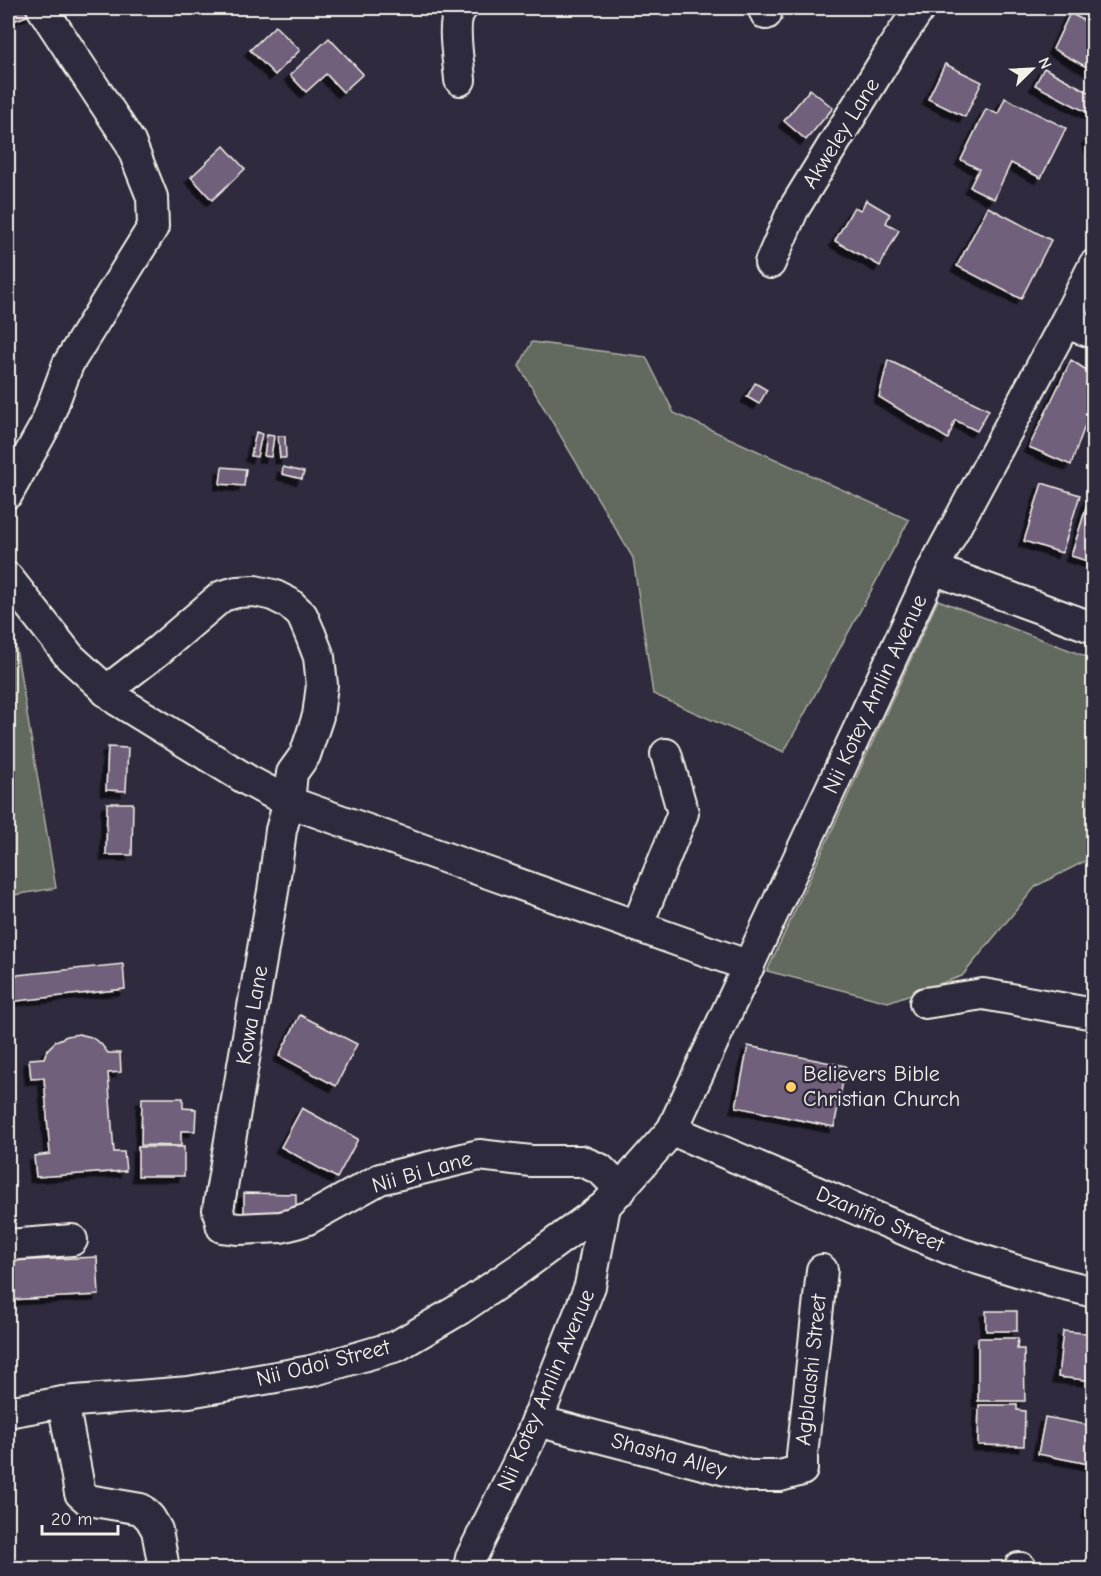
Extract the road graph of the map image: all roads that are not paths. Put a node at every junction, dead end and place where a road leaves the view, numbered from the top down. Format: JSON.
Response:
{"nodes":[{"id":1,"x":42,"y":8,"type":"edge"},
{"id":2,"x":462,"y":8,"type":"edge"},
{"id":3,"x":920,"y":8,"type":"edge"},
{"id":4,"x":460,"y":80,"type":"dead end"},
{"id":5,"x":770,"y":263,"type":"dead end"},
{"id":6,"x":1094,"y":265,"type":"edge"},
{"id":7,"x":1065,"y":323,"type":"junction"},
{"id":8,"x":1094,"y":333,"type":"edge"},
{"id":9,"x":11,"y":475,"type":"edge"},
{"id":10,"x":933,"y":569,"type":"junction"},
{"id":11,"x":8,"y":578,"type":"edge"},
{"id":12,"x":1094,"y":628,"type":"edge"},
{"id":13,"x":106,"y":691,"type":"junction"},
{"id":14,"x":666,"y":754,"type":"dead end"},
{"id":15,"x":289,"y":802,"type":"junction"},
{"id":16,"x":637,"y":926,"type":"junction"},
{"id":17,"x":749,"y":966,"type":"junction"},
{"id":18,"x":925,"y":1003,"type":"dead end"},
{"id":19,"x":1094,"y":1014,"type":"edge"},
{"id":20,"x":672,"y":1130,"type":"junction"},
{"id":21,"x":614,"y":1198,"type":"junction"},
{"id":22,"x":222,"y":1227,"type":"joint"},
{"id":23,"x":72,"y":1240,"type":"dead end"},
{"id":24,"x":8,"y":1245,"type":"edge"},
{"id":25,"x":822,"y":1270,"type":"dead end"},
{"id":26,"x":1094,"y":1292,"type":"edge"},
{"id":27,"x":63,"y":1402,"type":"junction"},
{"id":28,"x":8,"y":1412,"type":"edge"},
{"id":29,"x":537,"y":1421,"type":"junction"},
{"id":30,"x":802,"y":1470,"type":"joint"},
{"id":31,"x":164,"y":1569,"type":"edge"},
{"id":32,"x":469,"y":1569,"type":"edge"}],
"edges":[{"from":1,"to":9,"type":"street"},
{"from":2,"to":4,"type":"street"},
{"from":3,"to":5,"type":"street","name":"Akweley Lane"},
{"from":6,"to":7,"type":"street","name":"Nii Kotey Amlin Avenue"},
{"from":7,"to":8,"type":"street"},
{"from":7,"to":10,"type":"street","name":"Nii Kotey Amlin Avenue"},
{"from":10,"to":12,"type":"street"},
{"from":10,"to":17,"type":"street","name":"Nii Kotey Amlin Avenue"},
{"from":11,"to":13,"type":"street"},
{"from":13,"to":15,"type":"street"},
{"from":13,"to":15,"type":"street","name":"Kowa Lane"},
{"from":14,"to":16,"type":"street"},
{"from":15,"to":16,"type":"street"},
{"from":15,"to":22,"type":"street","name":"Kowa Lane"},
{"from":16,"to":17,"type":"street"},
{"from":17,"to":20,"type":"street","name":"Nii Kotey Amlin Avenue"},
{"from":18,"to":19,"type":"street"},
{"from":20,"to":21,"type":"street","name":"Nii Odoi Street"},
{"from":20,"to":26,"type":"street","name":"Dzanifio Street"},
{"from":21,"to":22,"type":"street","name":"Nii Bi Lane"},
{"from":21,"to":27,"type":"street","name":"Nii Odoi Street"},
{"from":21,"to":29,"type":"street","name":"Nii Kotey Amlin Avenue"},
{"from":23,"to":24,"type":"street"},
{"from":25,"to":30,"type":"street","name":"Agblaashi Street"},
{"from":27,"to":28,"type":"street","name":"Nii Odoi Street"},
{"from":27,"to":31,"type":"street"},
{"from":29,"to":30,"type":"street","name":"Shasha Alley"},
{"from":29,"to":32,"type":"street","name":"Nii Kotey Amlin Avenue"}]}
